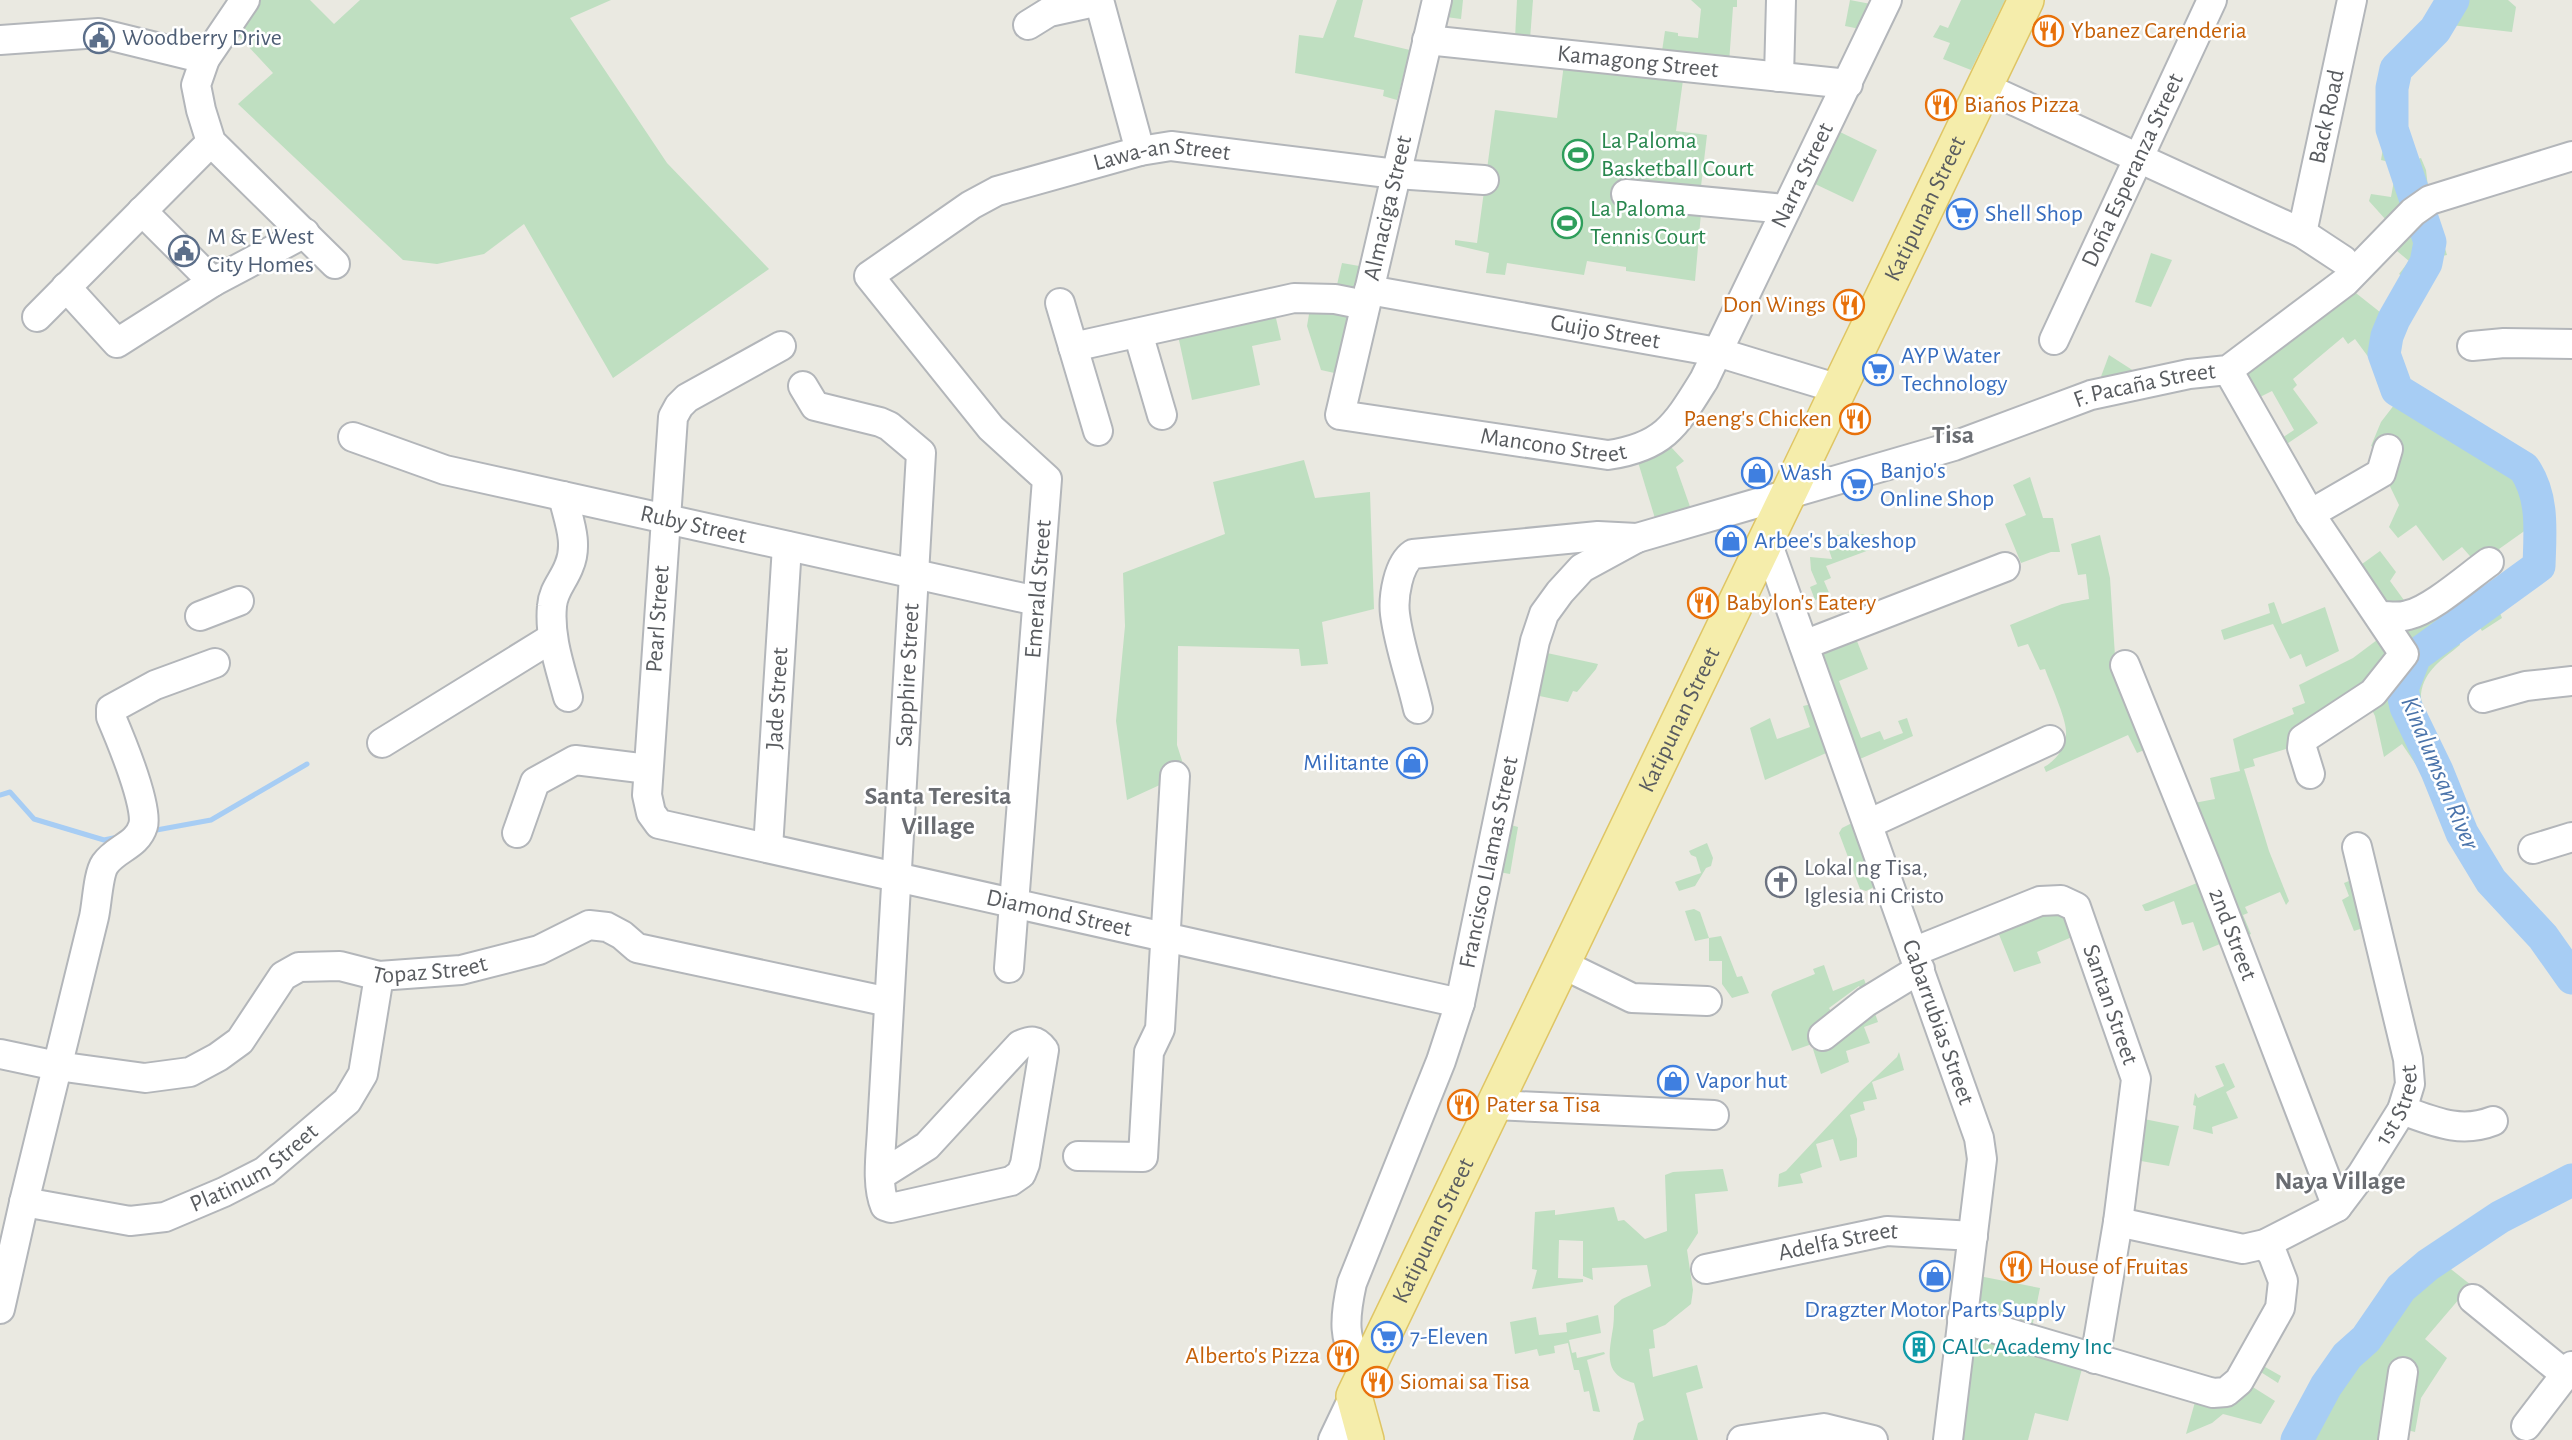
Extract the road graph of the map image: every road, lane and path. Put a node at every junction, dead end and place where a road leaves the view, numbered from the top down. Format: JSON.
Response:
{"nodes":[{"id":1,"x":246,"y":0,"type":"edge"},
{"id":2,"x":1099,"y":0,"type":"edge"},
{"id":3,"x":1437,"y":0,"type":"edge"},
{"id":4,"x":1781,"y":0,"type":"edge"},
{"id":5,"x":1887,"y":0,"type":"edge"},
{"id":6,"x":2026,"y":0,"type":"edge"},
{"id":7,"x":2213,"y":0,"type":"edge"},
{"id":8,"x":2351,"y":0,"type":"edge"},
{"id":9,"x":1028,"y":25,"type":"dead end"},
{"id":10,"x":0,"y":40,"type":"edge"},
{"id":11,"x":1427,"y":40,"type":"junction"},
{"id":12,"x":205,"y":59,"type":"junction"},
{"id":13,"x":1779,"y":77,"type":"junction"},
{"id":14,"x":1848,"y":84,"type":"junction"},
{"id":15,"x":1984,"y":87,"type":"junction"},
{"id":16,"x":211,"y":142,"type":"junction"},
{"id":17,"x":1140,"y":151,"type":"junction"},
{"id":18,"x":2572,"y":157,"type":"edge"},
{"id":19,"x":2139,"y":158,"type":"junction"},
{"id":20,"x":1396,"y":174,"type":"junction"},
{"id":21,"x":1484,"y":180,"type":"dead end"},
{"id":22,"x":1626,"y":194,"type":"dead end"},
{"id":23,"x":1786,"y":209,"type":"junction"},
{"id":24,"x":142,"y":211,"type":"junction"},
{"id":25,"x":305,"y":233,"type":"junction"},
{"id":26,"x":2302,"y":233,"type":"junction"},
{"id":27,"x":2343,"y":260,"type":"dead end"},
{"id":28,"x":335,"y":264,"type":"dead end"},
{"id":29,"x":869,"y":276,"type":"joint"},
{"id":30,"x":213,"y":282,"type":"junction"},
{"id":31,"x":66,"y":287,"type":"junction"},
{"id":32,"x":1309,"y":297,"type":"junction"},
{"id":33,"x":1367,"y":298,"type":"junction"},
{"id":34,"x":1059,"y":303,"type":"dead end"},
{"id":35,"x":37,"y":317,"type":"dead end"},
{"id":36,"x":1138,"y":332,"type":"junction"},
{"id":37,"x":1358,"y":335,"type":"junction"},
{"id":38,"x":2054,"y":341,"type":"dead end"},
{"id":39,"x":2572,"y":344,"type":"edge"},
{"id":40,"x":781,"y":346,"type":"dead end"},
{"id":41,"x":2472,"y":346,"type":"dead end"},
{"id":42,"x":1073,"y":347,"type":"junction"},
{"id":43,"x":1717,"y":352,"type":"junction"},
{"id":44,"x":2228,"y":370,"type":"junction"},
{"id":45,"x":803,"y":386,"type":"dead end"},
{"id":46,"x":1839,"y":388,"type":"junction"},
{"id":47,"x":1162,"y":415,"type":"dead end"},
{"id":48,"x":1340,"y":415,"type":"joint"},
{"id":49,"x":1098,"y":431,"type":"dead end"},
{"id":50,"x":353,"y":437,"type":"dead end"},
{"id":51,"x":2388,"y":449,"type":"dead end"},
{"id":52,"x":1789,"y":493,"type":"junction"},
{"id":53,"x":563,"y":496,"type":"junction"},
{"id":54,"x":2310,"y":514,"type":"junction"},
{"id":55,"x":665,"y":519,"type":"junction"},
{"id":56,"x":1637,"y":538,"type":"junction"},
{"id":57,"x":1766,"y":539,"type":"junction"},
{"id":58,"x":787,"y":546,"type":"junction"},
{"id":59,"x":2488,"y":562,"type":"dead end"},
{"id":60,"x":2006,"y":567,"type":"dead end"},
{"id":61,"x":914,"y":574,"type":"junction"},
{"id":62,"x":239,"y":601,"type":"dead end"},
{"id":63,"x":1037,"y":601,"type":"junction"},
{"id":64,"x":200,"y":615,"type":"dead end"},
{"id":65,"x":2380,"y":616,"type":"junction"},
{"id":66,"x":552,"y":638,"type":"junction"},
{"id":67,"x":1804,"y":645,"type":"junction"},
{"id":68,"x":215,"y":663,"type":"dead end"},
{"id":69,"x":2125,"y":665,"type":"dead end"},
{"id":70,"x":2572,"y":681,"type":"edge"},
{"id":71,"x":568,"y":697,"type":"dead end"},
{"id":72,"x":2483,"y":698,"type":"dead end"},
{"id":73,"x":1418,"y":709,"type":"dead end"},
{"id":74,"x":2050,"y":740,"type":"dead end"},
{"id":75,"x":382,"y":743,"type":"dead end"},
{"id":76,"x":648,"y":769,"type":"junction"},
{"id":77,"x":2310,"y":774,"type":"dead end"},
{"id":78,"x":1175,"y":776,"type":"dead end"},
{"id":79,"x":659,"y":824,"type":"joint"},
{"id":80,"x":1868,"y":824,"type":"junction"},
{"id":81,"x":517,"y":832,"type":"dead end"},
{"id":82,"x":2572,"y":837,"type":"edge"},
{"id":83,"x":2357,"y":847,"type":"dead end"},
{"id":84,"x":768,"y":848,"type":"junction"},
{"id":85,"x":2533,"y":849,"type":"dead end"},
{"id":86,"x":897,"y":876,"type":"junction"},
{"id":87,"x":1014,"y":903,"type":"junction"},
{"id":88,"x":1165,"y":937,"type":"junction"},
{"id":89,"x":1916,"y":960,"type":"junction"},
{"id":90,"x":1562,"y":964,"type":"junction"},
{"id":91,"x":1009,"y":968,"type":"dead end"},
{"id":92,"x":379,"y":976,"type":"junction"},
{"id":93,"x":1707,"y":1001,"type":"dead end"},
{"id":94,"x":889,"y":1002,"type":"junction"},
{"id":95,"x":1460,"y":1003,"type":"junction"},
{"id":96,"x":1823,"y":1036,"type":"dead end"},
{"id":97,"x":0,"y":1054,"type":"edge"},
{"id":98,"x":57,"y":1066,"type":"junction"},
{"id":99,"x":1494,"y":1105,"type":"junction"},
{"id":100,"x":2402,"y":1110,"type":"junction"},
{"id":101,"x":1714,"y":1115,"type":"dead end"},
{"id":102,"x":2493,"y":1121,"type":"dead end"},
{"id":103,"x":1078,"y":1156,"type":"dead end"},
{"id":104,"x":881,"y":1175,"type":"junction"},
{"id":105,"x":24,"y":1202,"type":"junction"},
{"id":106,"x":2337,"y":1207,"type":"junction"},
{"id":107,"x":2118,"y":1222,"type":"junction"},
{"id":108,"x":1973,"y":1236,"type":"junction"},
{"id":109,"x":2265,"y":1244,"type":"junction"},
{"id":110,"x":1706,"y":1269,"type":"dead end"},
{"id":111,"x":2473,"y":1298,"type":"dead end"},
{"id":112,"x":0,"y":1309,"type":"edge"},
{"id":113,"x":1962,"y":1319,"type":"junction"},
{"id":114,"x":2095,"y":1359,"type":"junction"},
{"id":115,"x":1369,"y":1364,"type":"junction"},
{"id":116,"x":2569,"y":1370,"type":"edge"},
{"id":117,"x":2403,"y":1372,"type":"dead end"},
{"id":118,"x":1354,"y":1396,"type":"junction"},
{"id":119,"x":2560,"y":1401,"type":"edge"},
{"id":120,"x":2526,"y":1426,"type":"dead end"},
{"id":121,"x":1333,"y":1440,"type":"edge"},
{"id":122,"x":1366,"y":1440,"type":"edge"},
{"id":123,"x":1742,"y":1440,"type":"edge"},
{"id":124,"x":1873,"y":1440,"type":"edge"},
{"id":125,"x":1948,"y":1440,"type":"edge"},
{"id":126,"x":2393,"y":1440,"type":"edge"}],
"edges":[{"from":1,"to":12,"type":"street"},
{"from":2,"to":9,"type":"street"},
{"from":2,"to":17,"type":"street"},
{"from":3,"to":11,"type":"street","name":"Almaciga Street"},
{"from":4,"to":13,"type":"street"},
{"from":5,"to":14,"type":"street","name":"Narra Street"},
{"from":6,"to":15,"type":"main road","name":"Katipunan Street"},
{"from":7,"to":19,"type":"street","name":"Doña Esperanza Street"},
{"from":8,"to":26,"type":"street","name":"Back Road"},
{"from":10,"to":12,"type":"street"},
{"from":11,"to":13,"type":"street","name":"Kamagong Street"},
{"from":11,"to":20,"type":"street","name":"Almaciga Street"},
{"from":12,"to":16,"type":"street"},
{"from":13,"to":14,"type":"street","name":"Kamagong Street"},
{"from":14,"to":23,"type":"street","name":"Narra Street"},
{"from":15,"to":19,"type":"street"},
{"from":15,"to":46,"type":"main road","name":"Katipunan Street"},
{"from":16,"to":24,"type":"street"},
{"from":16,"to":25,"type":"street"},
{"from":17,"to":20,"type":"street","name":"Lawa-an Street"},
{"from":17,"to":29,"type":"street","name":"Lawa-an Street"},
{"from":18,"to":44,"type":"street","name":"F. Pacaña Street"},
{"from":19,"to":26,"type":"street"},
{"from":19,"to":38,"type":"street","name":"Doña Esperanza Street"},
{"from":20,"to":21,"type":"street","name":"Lawa-an Street"},
{"from":20,"to":33,"type":"street","name":"Almaciga Street"},
{"from":22,"to":23,"type":"street"},
{"from":23,"to":43,"type":"street","name":"Narra Street"},
{"from":24,"to":30,"type":"street"},
{"from":24,"to":31,"type":"street"},
{"from":25,"to":28,"type":"street"},
{"from":25,"to":30,"type":"street"},
{"from":26,"to":27,"type":"street"},
{"from":29,"to":63,"type":"street","name":"Emerald Street"},
{"from":30,"to":31,"type":"street"},
{"from":31,"to":35,"type":"street"},
{"from":32,"to":33,"type":"street","name":"Guijo Street"},
{"from":32,"to":36,"type":"street","name":"Guijo Street"},
{"from":32,"to":37,"type":"street"},
{"from":33,"to":37,"type":"street","name":"Almaciga Street"},
{"from":33,"to":43,"type":"street","name":"Guijo Street"},
{"from":34,"to":42,"type":"street"},
{"from":36,"to":42,"type":"street","name":"Guijo Street"},
{"from":36,"to":47,"type":"street"},
{"from":37,"to":48,"type":"street","name":"Almaciga Street"},
{"from":39,"to":41,"type":"street"},
{"from":40,"to":55,"type":"street","name":"Pearl Street"},
{"from":42,"to":49,"type":"street"},
{"from":43,"to":46,"type":"street","name":"Guijo Street"},
{"from":43,"to":48,"type":"street","name":"Mancono Street"},
{"from":44,"to":52,"type":"street","name":"F. Pacaña Street"},
{"from":44,"to":54,"type":"street"},
{"from":45,"to":61,"type":"street","name":"Sapphire Street"},
{"from":46,"to":52,"type":"main road","name":"Katipunan Street"},
{"from":50,"to":53,"type":"street","name":"Ruby Street"},
{"from":51,"to":54,"type":"street"},
{"from":52,"to":56,"type":"street","name":"Francisco Llamas Street"},
{"from":52,"to":57,"type":"main road","name":"Katipunan Street"},
{"from":53,"to":55,"type":"street","name":"Ruby Street"},
{"from":53,"to":66,"type":"street"},
{"from":54,"to":65,"type":"street"},
{"from":55,"to":58,"type":"street","name":"Ruby Street"},
{"from":55,"to":76,"type":"street","name":"Pearl Street"},
{"from":56,"to":73,"type":"street"},
{"from":56,"to":95,"type":"street","name":"Francisco Llamas Street"},
{"from":57,"to":67,"type":"street","name":"Cabarrubias Street"},
{"from":57,"to":90,"type":"main road","name":"Katipunan Street"},
{"from":58,"to":61,"type":"street","name":"Ruby Street"},
{"from":58,"to":84,"type":"street","name":"Jade Street"},
{"from":59,"to":65,"type":"street"},
{"from":60,"to":67,"type":"street"},
{"from":61,"to":63,"type":"street","name":"Ruby Street"},
{"from":61,"to":86,"type":"street","name":"Sapphire Street"},
{"from":62,"to":64,"type":"street"},
{"from":63,"to":87,"type":"street","name":"Emerald Street"},
{"from":65,"to":77,"type":"street"},
{"from":66,"to":71,"type":"street"},
{"from":66,"to":75,"type":"street"},
{"from":67,"to":80,"type":"street","name":"Cabarrubias Street"},
{"from":68,"to":98,"type":"street"},
{"from":69,"to":106,"type":"street","name":"2nd Street"},
{"from":70,"to":72,"type":"street"},
{"from":74,"to":80,"type":"street"},
{"from":76,"to":79,"type":"street","name":"Pearl Street"},
{"from":76,"to":81,"type":"street"},
{"from":78,"to":88,"type":"street"},
{"from":79,"to":84,"type":"street","name":"Diamond Street"},
{"from":80,"to":89,"type":"street","name":"Cabarrubias Street"},
{"from":82,"to":85,"type":"street"},
{"from":83,"to":100,"type":"street","name":"1st Street"},
{"from":84,"to":86,"type":"street","name":"Diamond Street"},
{"from":86,"to":87,"type":"street","name":"Diamond Street"},
{"from":86,"to":94,"type":"street","name":"Sapphire Street"},
{"from":87,"to":88,"type":"street","name":"Diamond Street"},
{"from":87,"to":91,"type":"street","name":"Emerald Street"},
{"from":88,"to":95,"type":"street","name":"Diamond Street"},
{"from":88,"to":103,"type":"street"},
{"from":89,"to":96,"type":"street"},
{"from":89,"to":107,"type":"street","name":"Santan Street"},
{"from":89,"to":108,"type":"street","name":"Cabarrubias Street"},
{"from":90,"to":93,"type":"street"},
{"from":90,"to":99,"type":"main road","name":"Katipunan Street"},
{"from":92,"to":94,"type":"street","name":"Topaz Street"},
{"from":92,"to":98,"type":"street","name":"Topaz Street"},
{"from":92,"to":105,"type":"street","name":"Platinum Street"},
{"from":94,"to":104,"type":"street","name":"Sapphire Street"},
{"from":95,"to":115,"type":"street","name":"Francisco Llamas Street"},
{"from":97,"to":98,"type":"street","name":"Topaz Street"},
{"from":98,"to":105,"type":"street"},
{"from":99,"to":101,"type":"street"},
{"from":99,"to":115,"type":"main road","name":"Katipunan Street"},
{"from":100,"to":102,"type":"street"},
{"from":100,"to":106,"type":"street","name":"1st Street"},
{"from":104,"to":104,"type":"street","name":"Sapphire Street"},
{"from":105,"to":112,"type":"street"},
{"from":106,"to":109,"type":"street","name":"1st Street"},
{"from":107,"to":109,"type":"street","name":"1st Street"},
{"from":107,"to":114,"type":"street","name":"Santan Street"},
{"from":108,"to":110,"type":"street","name":"Adelfa Street"},
{"from":108,"to":113,"type":"street","name":"Cabarrubias Street"},
{"from":109,"to":114,"type":"street"},
{"from":111,"to":116,"type":"street"},
{"from":113,"to":114,"type":"street"},
{"from":113,"to":125,"type":"street","name":"Cabarrubias Street"},
{"from":115,"to":118,"type":"main road","name":"Katipunan Street"},
{"from":116,"to":119,"type":"street"},
{"from":117,"to":126,"type":"street"},
{"from":118,"to":121,"type":"street","name":"Katipunan Street"},
{"from":118,"to":122,"type":"main road"},
{"from":119,"to":120,"type":"street"},
{"from":123,"to":124,"type":"street"}]}
